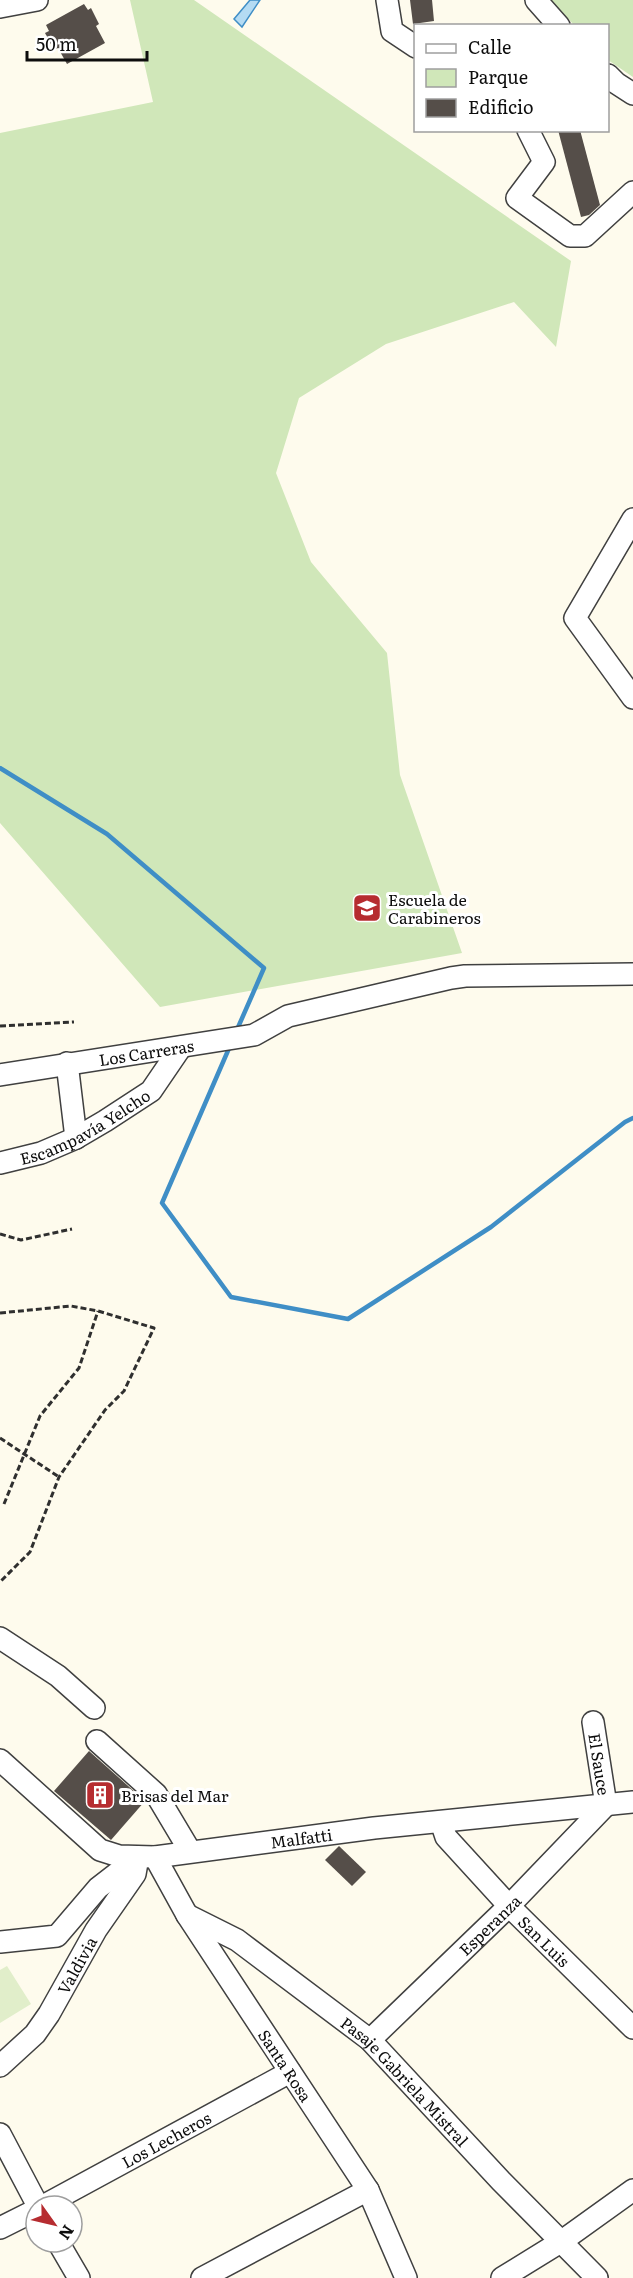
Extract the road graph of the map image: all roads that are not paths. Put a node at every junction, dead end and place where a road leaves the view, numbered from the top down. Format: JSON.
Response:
{"nodes":[{"id":1,"x":37,"y":0,"type":"edge"},
{"id":2,"x":387,"y":0,"type":"edge"},
{"id":3,"x":536,"y":0,"type":"edge"},
{"id":4,"x":0,"y":7,"type":"edge"},
{"id":5,"x":557,"y":24,"type":"edge"},
{"id":6,"x":414,"y":46,"type":"edge"},
{"id":7,"x":609,"y":76,"type":"edge"},
{"id":8,"x":633,"y":94,"type":"edge"},
{"id":9,"x":529,"y":132,"type":"edge"},
{"id":10,"x":633,"y":192,"type":"edge"},
{"id":11,"x":633,"y":519,"type":"edge"},
{"id":12,"x":633,"y":698,"type":"edge"},
{"id":13,"x":633,"y":974,"type":"edge"},
{"id":14,"x":181,"y":1047,"type":"junction"},
{"id":15,"x":67,"y":1063,"type":"junction"},
{"id":16,"x":0,"y":1075,"type":"edge"},
{"id":17,"x":76,"y":1138,"type":"junction"},
{"id":18,"x":0,"y":1163,"type":"edge"},
{"id":19,"x":0,"y":1638,"type":"edge"},
{"id":20,"x":94,"y":1708,"type":"dead end"},
{"id":21,"x":593,"y":1722,"type":"dead end"},
{"id":22,"x":97,"y":1741,"type":"dead end"},
{"id":23,"x":0,"y":1760,"type":"edge"},
{"id":24,"x":624,"y":1805,"type":"edge"},
{"id":25,"x":441,"y":1822,"type":"junction"},
{"id":26,"x":190,"y":1851,"type":"junction"},
{"id":27,"x":146,"y":1857,"type":"junction"},
{"id":28,"x":508,"y":1906,"type":"junction"},
{"id":29,"x":187,"y":1915,"type":"junction"},
{"id":30,"x":0,"y":1942,"type":"edge"},
{"id":31,"x":633,"y":2028,"type":"edge"},
{"id":32,"x":370,"y":2040,"type":"junction"},
{"id":33,"x":0,"y":2066,"type":"edge"},
{"id":34,"x":290,"y":2072,"type":"junction"},
{"id":35,"x":0,"y":2134,"type":"edge"},
{"id":36,"x":368,"y":2190,"type":"junction"},
{"id":37,"x":633,"y":2190,"type":"edge"},
{"id":38,"x":30,"y":2194,"type":"edge"},
{"id":39,"x":65,"y":2194,"type":"edge"},
{"id":40,"x":24,"y":2215,"type":"edge"},
{"id":41,"x":0,"y":2228,"type":"edge"},
{"id":42,"x":562,"y":2241,"type":"junction"},
{"id":43,"x":65,"y":2254,"type":"edge"},
{"id":44,"x":511,"y":2275,"type":"edge"},
{"id":45,"x":79,"y":2278,"type":"edge"},
{"id":46,"x":202,"y":2278,"type":"edge"},
{"id":47,"x":406,"y":2278,"type":"edge"},
{"id":48,"x":597,"y":2278,"type":"edge"}],
"edges":[{"from":1,"to":4,"type":"street"},
{"from":2,"to":6,"type":"street"},
{"from":3,"to":5,"type":"street"},
{"from":7,"to":8,"type":"street"},
{"from":9,"to":10,"type":"street"},
{"from":11,"to":12,"type":"street"},
{"from":13,"to":14,"type":"street","name":"Los Carreras"},
{"from":14,"to":15,"type":"street","name":"Los Carreras"},
{"from":14,"to":17,"type":"street","name":"Escampavía Yelcho"},
{"from":15,"to":16,"type":"street","name":"Los Carreras"},
{"from":15,"to":17,"type":"street"},
{"from":17,"to":18,"type":"street","name":"Escampavía Yelcho"},
{"from":19,"to":20,"type":"street"},
{"from":21,"to":24,"type":"street","name":"El Sauce"},
{"from":22,"to":26,"type":"street"},
{"from":23,"to":27,"type":"street"},
{"from":24,"to":25,"type":"street","name":"Malfatti"},
{"from":24,"to":28,"type":"street","name":"Esperanza"},
{"from":25,"to":26,"type":"street","name":"Malfatti"},
{"from":25,"to":28,"type":"street","name":"San Luis"},
{"from":26,"to":27,"type":"street","name":"Malfatti"},
{"from":27,"to":29,"type":"street","name":"Santa Rosa"},
{"from":27,"to":30,"type":"street","name":"Malfatti"},
{"from":27,"to":33,"type":"street","name":"Valdivia"},
{"from":28,"to":31,"type":"street","name":"San Luis"},
{"from":28,"to":32,"type":"street","name":"Esperanza"},
{"from":29,"to":32,"type":"street","name":"Pasaje Gabriela Mistral"},
{"from":29,"to":34,"type":"street","name":"Santa Rosa"},
{"from":32,"to":42,"type":"street","name":"Pasaje Gabriela Mistral"},
{"from":34,"to":36,"type":"street","name":"Santa Rosa"},
{"from":34,"to":39,"type":"street","name":"Los Lecheros"},
{"from":35,"to":38,"type":"street"},
{"from":36,"to":46,"type":"street"},
{"from":36,"to":47,"type":"street","name":"Santa Rosa"},
{"from":37,"to":42,"type":"street"},
{"from":40,"to":41,"type":"street"},
{"from":42,"to":44,"type":"street"},
{"from":42,"to":48,"type":"street","name":"Pasaje Gabriela Mistral"},
{"from":43,"to":45,"type":"street"}]}
